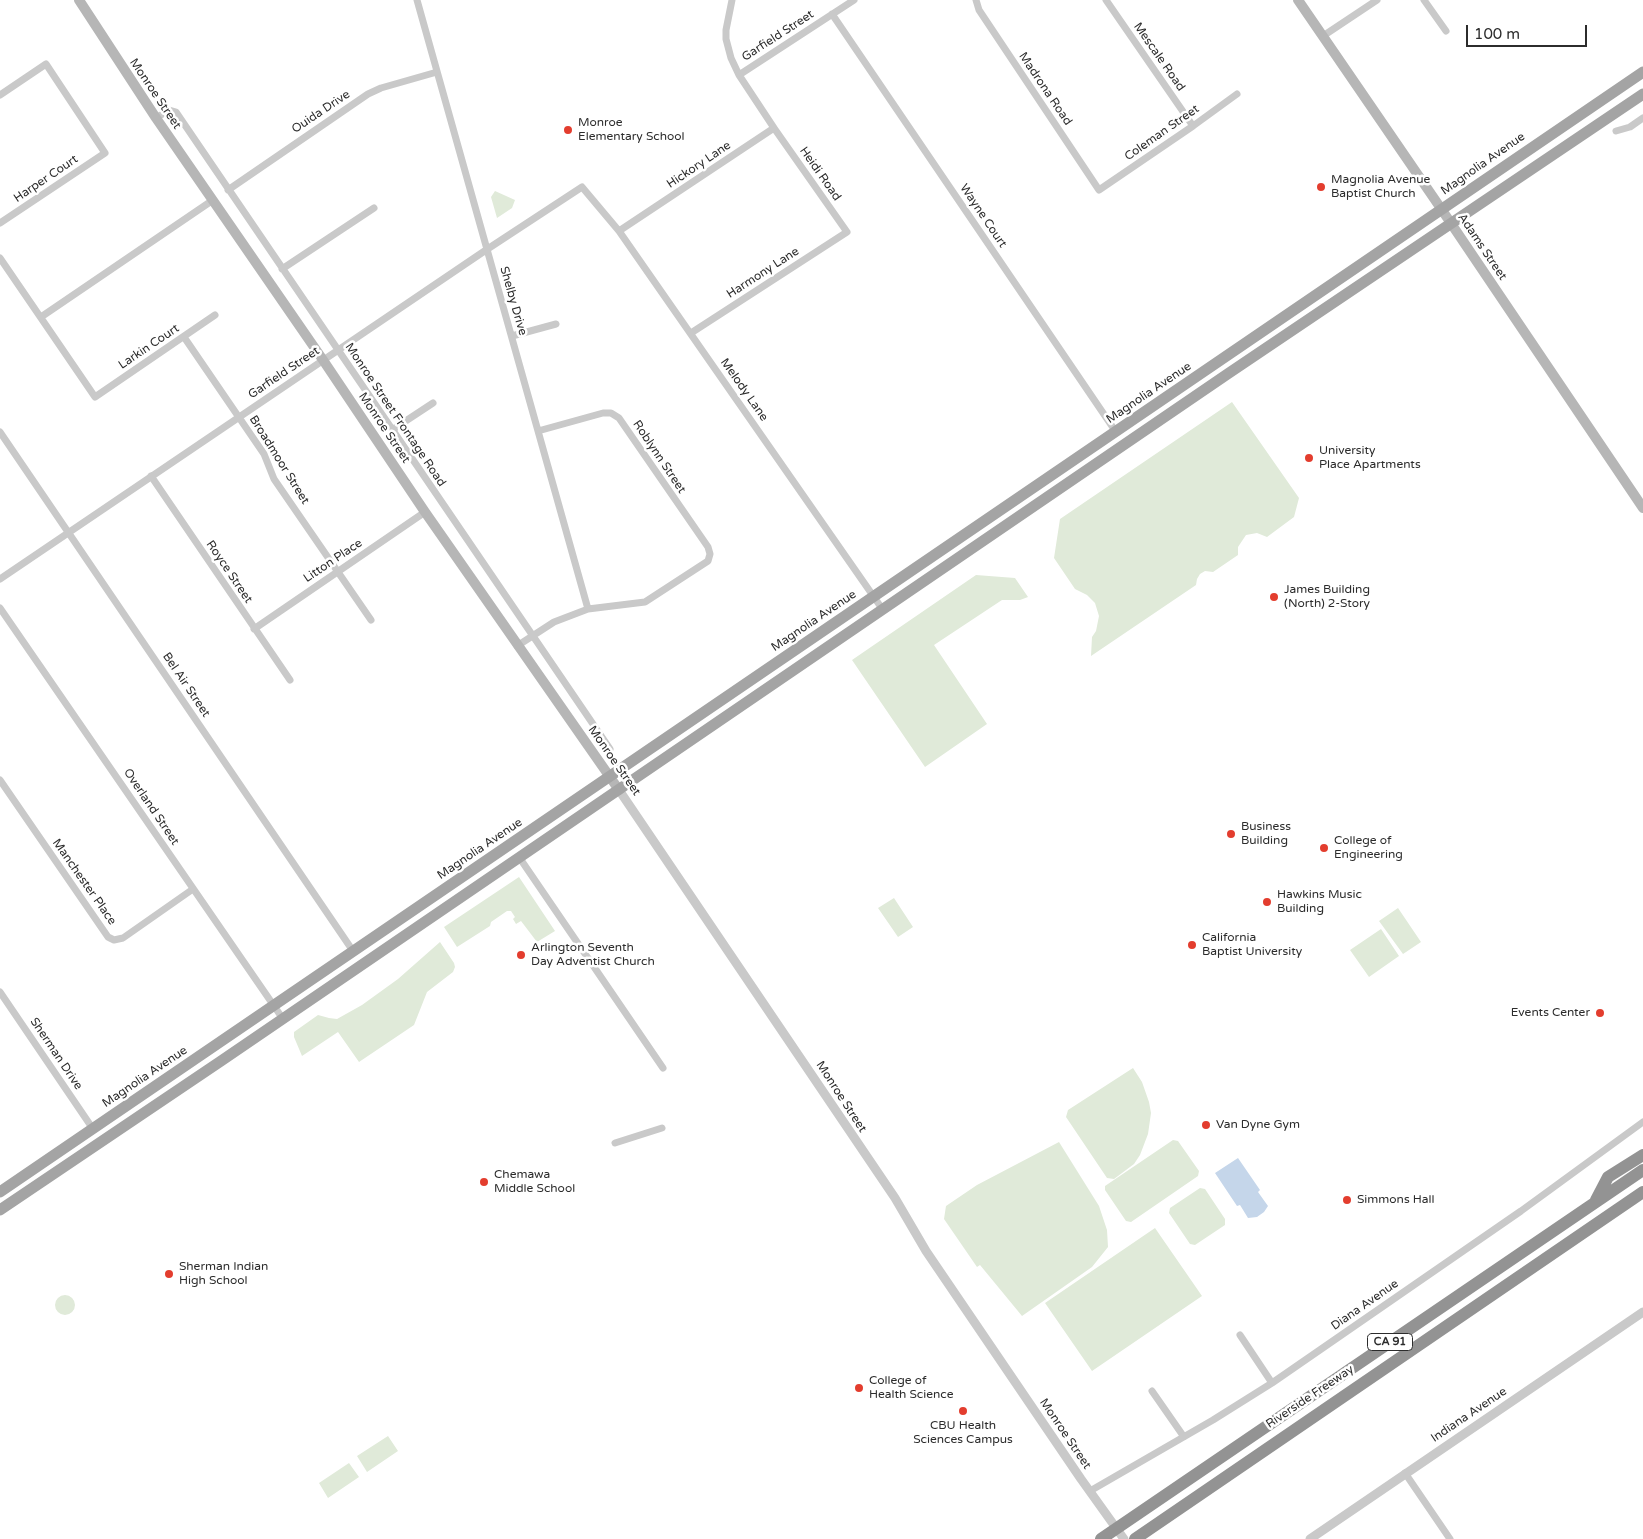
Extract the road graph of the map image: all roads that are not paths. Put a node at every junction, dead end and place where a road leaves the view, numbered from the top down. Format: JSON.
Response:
{"nodes":[{"id":1,"x":79,"y":0,"type":"edge"},
{"id":2,"x":416,"y":0,"type":"edge"},
{"id":3,"x":732,"y":0,"type":"edge"},
{"id":4,"x":854,"y":0,"type":"edge"},
{"id":5,"x":976,"y":0,"type":"edge"},
{"id":6,"x":1106,"y":0,"type":"edge"},
{"id":7,"x":1298,"y":0,"type":"edge"},
{"id":8,"x":1377,"y":0,"type":"edge"},
{"id":9,"x":1424,"y":0,"type":"edge"},
{"id":10,"x":832,"y":14,"type":"junction"},
{"id":11,"x":1446,"y":31,"type":"dead end"},
{"id":12,"x":1323,"y":36,"type":"junction"},
{"id":13,"x":437,"y":72,"type":"junction"},
{"id":14,"x":1643,"y":72,"type":"edge"},
{"id":15,"x":739,"y":75,"type":"junction"},
{"id":16,"x":1237,"y":94,"type":"dead end"},
{"id":17,"x":1643,"y":94,"type":"edge"},
{"id":18,"x":0,"y":95,"type":"edge"},
{"id":19,"x":156,"y":118,"type":"junction"},
{"id":20,"x":1643,"y":118,"type":"edge"},
{"id":21,"x":1193,"y":126,"type":"junction"},
{"id":22,"x":774,"y":128,"type":"junction"},
{"id":23,"x":1616,"y":131,"type":"dead end"},
{"id":24,"x":582,"y":187,"type":"joint"},
{"id":25,"x":228,"y":190,"type":"junction"},
{"id":26,"x":1099,"y":190,"type":"joint"},
{"id":27,"x":213,"y":200,"type":"junction"},
{"id":28,"x":374,"y":208,"type":"dead end"},
{"id":29,"x":1442,"y":210,"type":"junction"},
{"id":30,"x":0,"y":223,"type":"edge"},
{"id":31,"x":1451,"y":223,"type":"junction"},
{"id":32,"x":619,"y":231,"type":"junction"},
{"id":33,"x":847,"y":232,"type":"joint"},
{"id":34,"x":486,"y":250,"type":"junction"},
{"id":35,"x":0,"y":258,"type":"edge"},
{"id":36,"x":282,"y":270,"type":"junction"},
{"id":37,"x":215,"y":315,"type":"dead end"},
{"id":38,"x":41,"y":317,"type":"junction"},
{"id":39,"x":556,"y":324,"type":"dead end"},
{"id":40,"x":691,"y":333,"type":"junction"},
{"id":41,"x":512,"y":336,"type":"junction"},
{"id":42,"x":184,"y":337,"type":"junction"},
{"id":43,"x":337,"y":351,"type":"junction"},
{"id":44,"x":323,"y":360,"type":"junction"},
{"id":45,"x":432,"y":402,"type":"dead end"},
{"id":46,"x":239,"y":417,"type":"junction"},
{"id":47,"x":392,"y":430,"type":"junction"},
{"id":48,"x":0,"y":432,"type":"edge"},
{"id":49,"x":538,"y":432,"type":"junction"},
{"id":50,"x":1116,"y":432,"type":"junction"},
{"id":51,"x":1126,"y":444,"type":"junction"},
{"id":52,"x":151,"y":476,"type":"junction"},
{"id":53,"x":1643,"y":508,"type":"edge"},
{"id":54,"x":425,"y":512,"type":"junction"},
{"id":55,"x":69,"y":533,"type":"junction"},
{"id":56,"x":338,"y":571,"type":"junction"},
{"id":57,"x":0,"y":579,"type":"edge"},
{"id":58,"x":874,"y":596,"type":"junction"},
{"id":59,"x":0,"y":608,"type":"edge"},
{"id":60,"x":588,"y":609,"type":"junction"},
{"id":61,"x":883,"y":610,"type":"junction"},
{"id":62,"x":371,"y":620,"type":"dead end"},
{"id":63,"x":254,"y":629,"type":"junction"},
{"id":64,"x":532,"y":636,"type":"junction"},
{"id":65,"x":517,"y":646,"type":"junction"},
{"id":66,"x":290,"y":680,"type":"dead end"},
{"id":67,"x":610,"y":749,"type":"dead end"},
{"id":68,"x":610,"y":777,"type":"junction"},
{"id":69,"x":0,"y":780,"type":"edge"},
{"id":70,"x":619,"y":790,"type":"junction"},
{"id":71,"x":519,"y":857,"type":"junction"},
{"id":72,"x":193,"y":889,"type":"junction"},
{"id":73,"x":353,"y":951,"type":"junction"},
{"id":74,"x":0,"y":992,"type":"edge"},
{"id":75,"x":273,"y":1006,"type":"junction"},
{"id":76,"x":282,"y":1019,"type":"junction"},
{"id":77,"x":664,"y":1068,"type":"dead end"},
{"id":78,"x":1643,"y":1122,"type":"edge"},
{"id":79,"x":662,"y":1128,"type":"dead end"},
{"id":80,"x":93,"y":1129,"type":"junction"},
{"id":81,"x":615,"y":1143,"type":"dead end"},
{"id":82,"x":1643,"y":1155,"type":"edge"},
{"id":83,"x":1643,"y":1170,"type":"edge"},
{"id":84,"x":0,"y":1192,"type":"edge"},
{"id":85,"x":1642,"y":1193,"type":"edge"},
{"id":86,"x":1594,"y":1203,"type":"junction"},
{"id":87,"x":0,"y":1210,"type":"edge"},
{"id":88,"x":1643,"y":1312,"type":"edge"},
{"id":89,"x":1240,"y":1336,"type":"dead end"},
{"id":90,"x":1272,"y":1383,"type":"junction"},
{"id":91,"x":1152,"y":1391,"type":"dead end"},
{"id":92,"x":1184,"y":1437,"type":"junction"},
{"id":93,"x":1406,"y":1473,"type":"junction"},
{"id":94,"x":1090,"y":1491,"type":"junction"},
{"id":95,"x":1100,"y":1539,"type":"edge"},
{"id":96,"x":1124,"y":1539,"type":"edge"},
{"id":97,"x":1135,"y":1539,"type":"edge"},
{"id":98,"x":1310,"y":1539,"type":"edge"},
{"id":99,"x":1450,"y":1539,"type":"edge"}],
"edges":[{"from":1,"to":19,"type":"main road","name":"Monroe Street"},
{"from":2,"to":13,"type":"street","name":"Shelby Drive"},
{"from":3,"to":15,"type":"street"},
{"from":4,"to":10,"type":"street","name":"Garfield Street"},
{"from":5,"to":26,"type":"street","name":"Madrona Road"},
{"from":6,"to":21,"type":"street","name":"Mescale Road"},
{"from":7,"to":12,"type":"main road","name":"Adams Street"},
{"from":8,"to":12,"type":"street"},
{"from":9,"to":11,"type":"street"},
{"from":10,"to":15,"type":"street","name":"Garfield Street"},
{"from":10,"to":50,"type":"street","name":"Wayne Court"},
{"from":12,"to":29,"type":"main road","name":"Adams Street"},
{"from":13,"to":25,"type":"street","name":"Ouida Drive"},
{"from":13,"to":34,"type":"street","name":"Shelby Drive"},
{"from":14,"to":29,"type":"main road","name":"Magnolia Avenue"},
{"from":15,"to":22,"type":"street"},
{"from":16,"to":21,"type":"street","name":"Coleman Street"},
{"from":17,"to":31,"type":"main road"},
{"from":18,"to":30,"type":"street","name":"Harper Court"},
{"from":19,"to":25,"type":"street","name":"Monroe Street Frontage Road"},
{"from":19,"to":27,"type":"main road","name":"Monroe Street"},
{"from":20,"to":23,"type":"street"},
{"from":21,"to":26,"type":"street","name":"Coleman Street"},
{"from":22,"to":32,"type":"street","name":"Hickory Lane"},
{"from":22,"to":33,"type":"street","name":"Heidi Road"},
{"from":24,"to":32,"type":"street","name":"Melody Lane"},
{"from":24,"to":34,"type":"street","name":"Garfield Street"},
{"from":25,"to":36,"type":"street","name":"Monroe Street Frontage Road"},
{"from":27,"to":38,"type":"street"},
{"from":27,"to":44,"type":"main road","name":"Monroe Street"},
{"from":28,"to":36,"type":"street"},
{"from":29,"to":31,"type":"main road","name":"Adams Street"},
{"from":29,"to":50,"type":"main road","name":"Magnolia Avenue"},
{"from":31,"to":51,"type":"main road"},
{"from":31,"to":53,"type":"main road","name":"Adams Street"},
{"from":32,"to":40,"type":"street","name":"Melody Lane"},
{"from":33,"to":40,"type":"street","name":"Harmony Lane"},
{"from":34,"to":41,"type":"street","name":"Shelby Drive"},
{"from":34,"to":43,"type":"street","name":"Garfield Street"},
{"from":35,"to":38,"type":"street"},
{"from":36,"to":43,"type":"street","name":"Monroe Street Frontage Road"},
{"from":37,"to":42,"type":"street","name":"Larkin Court"},
{"from":38,"to":42,"type":"street","name":"Larkin Court"},
{"from":39,"to":41,"type":"street"},
{"from":40,"to":58,"type":"street","name":"Melody Lane"},
{"from":41,"to":49,"type":"street","name":"Shelby Drive"},
{"from":42,"to":46,"type":"street","name":"Broadmoor Street"},
{"from":43,"to":44,"type":"street","name":"Garfield Street"},
{"from":43,"to":47,"type":"street","name":"Monroe Street Frontage Road"},
{"from":44,"to":46,"type":"street","name":"Garfield Street"},
{"from":44,"to":54,"type":"main road","name":"Monroe Street"},
{"from":45,"to":47,"type":"street"},
{"from":46,"to":52,"type":"street","name":"Garfield Street"},
{"from":46,"to":56,"type":"street","name":"Broadmoor Street"},
{"from":47,"to":64,"type":"street","name":"Monroe Street Frontage Road"},
{"from":48,"to":55,"type":"street","name":"Bel Air Street"},
{"from":49,"to":60,"type":"street","name":"Shelby Drive"},
{"from":49,"to":60,"type":"street","name":"Roblynn Street"},
{"from":50,"to":51,"type":"main road"},
{"from":50,"to":58,"type":"main road","name":"Magnolia Avenue"},
{"from":51,"to":61,"type":"main road"},
{"from":52,"to":55,"type":"street","name":"Garfield Street"},
{"from":52,"to":63,"type":"street","name":"Royce Street"},
{"from":54,"to":56,"type":"street","name":"Litton Place"},
{"from":54,"to":65,"type":"main road","name":"Monroe Street"},
{"from":55,"to":57,"type":"street","name":"Garfield Street"},
{"from":55,"to":73,"type":"street","name":"Bel Air Street"},
{"from":56,"to":62,"type":"street","name":"Broadmoor Street"},
{"from":56,"to":63,"type":"street","name":"Litton Place"},
{"from":58,"to":61,"type":"street","name":"Melody Lane"},
{"from":58,"to":68,"type":"main road","name":"Magnolia Avenue"},
{"from":59,"to":72,"type":"street","name":"Overland Street"},
{"from":60,"to":64,"type":"street"},
{"from":61,"to":70,"type":"main road"},
{"from":63,"to":66,"type":"street","name":"Royce Street"},
{"from":64,"to":65,"type":"street"},
{"from":64,"to":67,"type":"street","name":"Monroe Street Frontage Road"},
{"from":65,"to":68,"type":"main road","name":"Monroe Street"},
{"from":68,"to":70,"type":"main road","name":"Monroe Street"},
{"from":68,"to":73,"type":"main road","name":"Magnolia Avenue"},
{"from":69,"to":72,"type":"street","name":"Manchester Place"},
{"from":70,"to":71,"type":"main road"},
{"from":70,"to":94,"type":"street","name":"Monroe Street"},
{"from":71,"to":76,"type":"main road"},
{"from":71,"to":77,"type":"street"},
{"from":72,"to":75,"type":"street","name":"Overland Street"},
{"from":73,"to":75,"type":"main road","name":"Magnolia Avenue"},
{"from":74,"to":80,"type":"street","name":"Sherman Drive"},
{"from":75,"to":76,"type":"street","name":"Overland Street"},
{"from":75,"to":80,"type":"main road","name":"Magnolia Avenue"},
{"from":76,"to":87,"type":"main road"},
{"from":78,"to":90,"type":"street","name":"Diana Avenue"},
{"from":79,"to":81,"type":"street"},
{"from":80,"to":84,"type":"main road","name":"Magnolia Avenue"},
{"from":82,"to":86,"type":"highway"},
{"from":83,"to":86,"type":"highway","name":"Riverside Freeway","number":"CA 91"},
{"from":85,"to":97,"type":"highway","name":"Riverside Freeway","number":"CA 91"},
{"from":86,"to":95,"type":"highway","name":"Riverside Freeway","number":"CA 91"},
{"from":88,"to":93,"type":"street","name":"Indiana Avenue"},
{"from":89,"to":90,"type":"street"},
{"from":90,"to":92,"type":"street","name":"Diana Avenue"},
{"from":91,"to":92,"type":"street"},
{"from":92,"to":94,"type":"street","name":"Diana Avenue"},
{"from":93,"to":98,"type":"street","name":"Indiana Avenue"},
{"from":93,"to":99,"type":"street"},
{"from":94,"to":96,"type":"street","name":"Monroe Street"}]}
